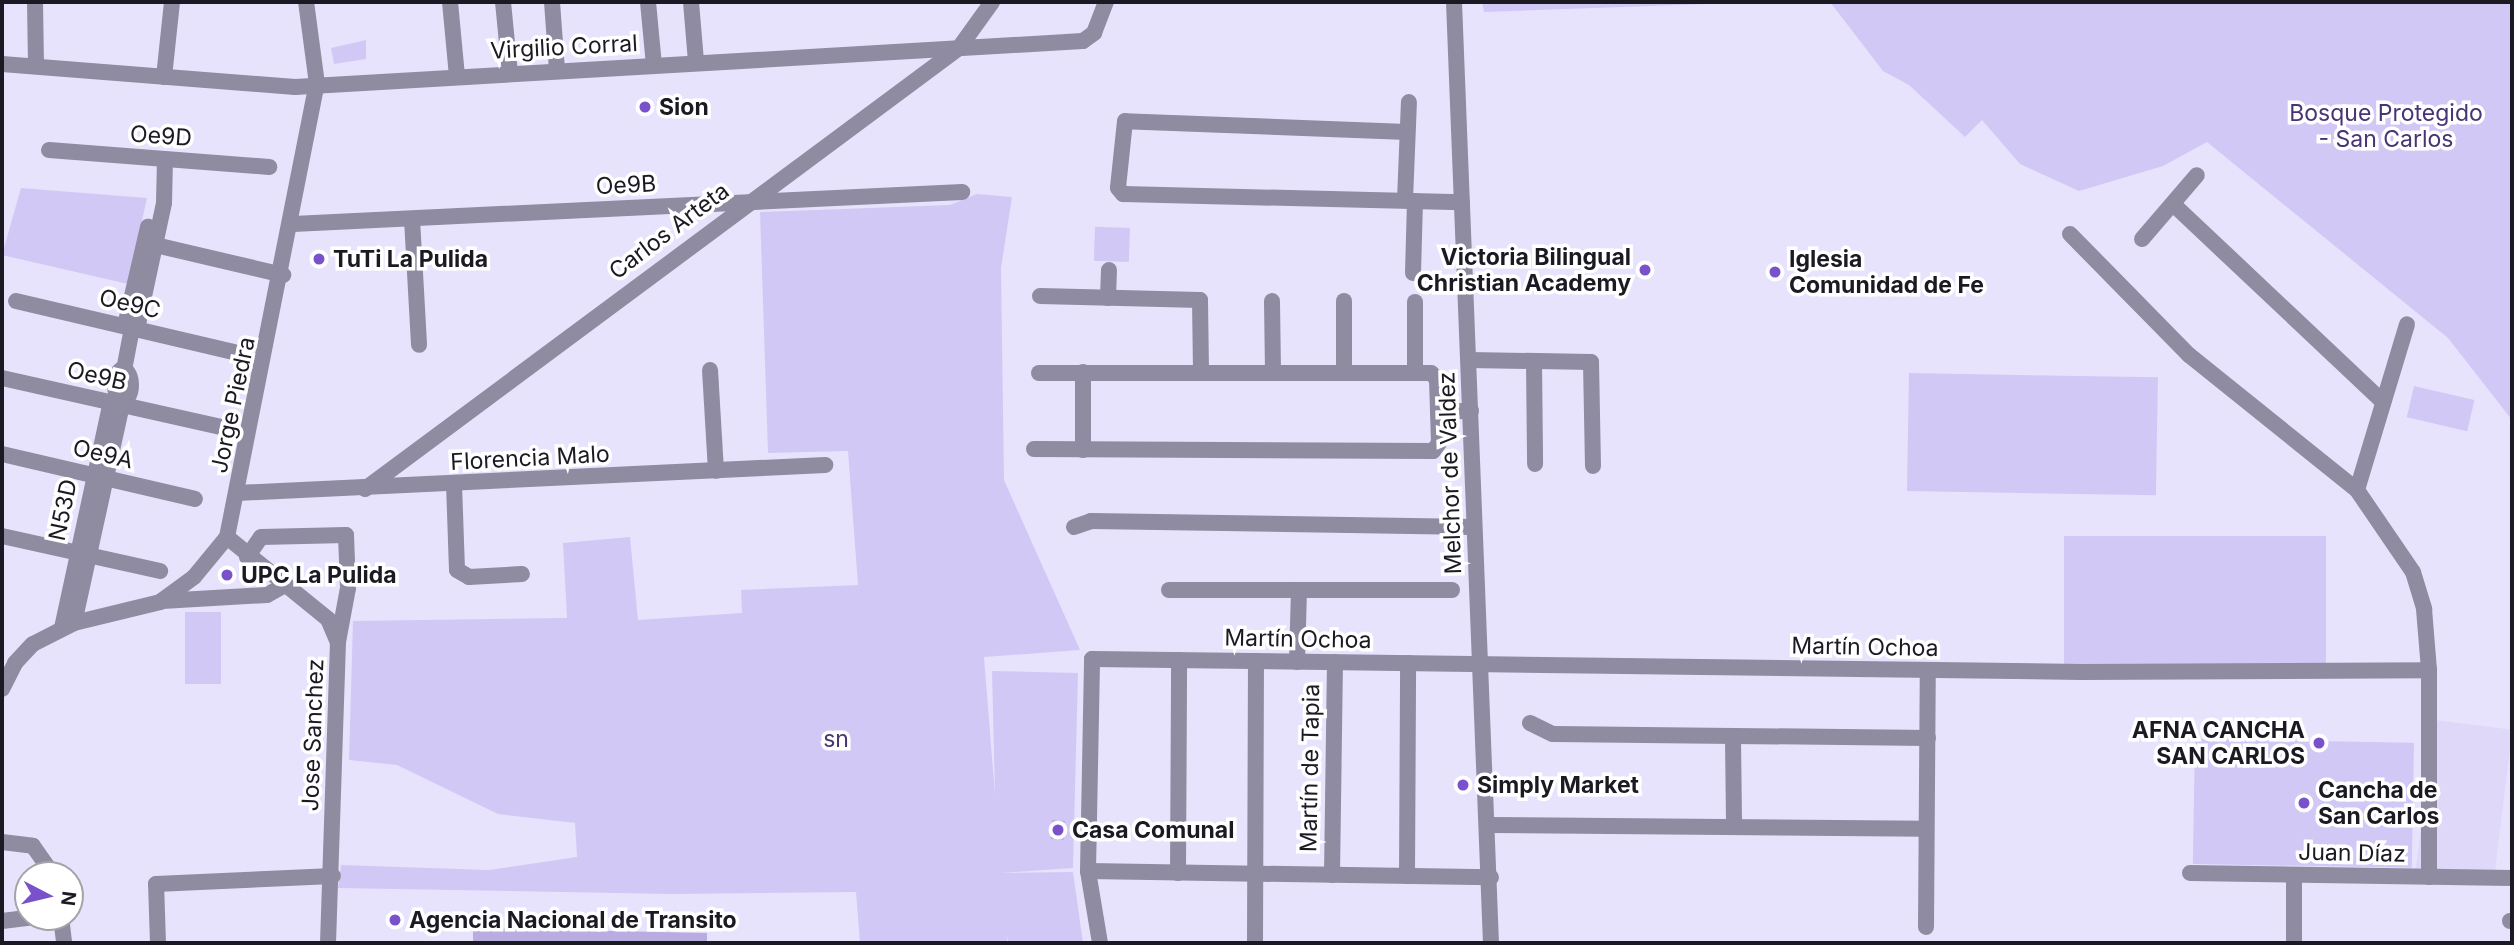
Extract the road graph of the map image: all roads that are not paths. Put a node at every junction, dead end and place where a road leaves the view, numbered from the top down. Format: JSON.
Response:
{"nodes":[{"id":1,"x":35,"y":2,"type":"edge"},
{"id":2,"x":172,"y":2,"type":"edge"},
{"id":3,"x":306,"y":2,"type":"edge"},
{"id":4,"x":450,"y":2,"type":"edge"},
{"id":5,"x":503,"y":2,"type":"edge"},
{"id":6,"x":552,"y":2,"type":"edge"},
{"id":7,"x":648,"y":2,"type":"edge"},
{"id":8,"x":691,"y":2,"type":"edge"},
{"id":9,"x":992,"y":2,"type":"edge"},
{"id":10,"x":1106,"y":2,"type":"edge"},
{"id":11,"x":1454,"y":2,"type":"edge"},
{"id":12,"x":959,"y":48,"type":"junction"},
{"id":13,"x":696,"y":62,"type":"junction"},
{"id":14,"x":2,"y":64,"type":"edge"},
{"id":15,"x":36,"y":64,"type":"junction"},
{"id":16,"x":654,"y":65,"type":"junction"},
{"id":17,"x":557,"y":70,"type":"junction"},
{"id":18,"x":510,"y":72,"type":"junction"},
{"id":19,"x":457,"y":76,"type":"junction"},
{"id":20,"x":164,"y":77,"type":"junction"},
{"id":21,"x":317,"y":85,"type":"junction"},
{"id":22,"x":1409,"y":102,"type":"dead end"},
{"id":23,"x":1407,"y":132,"type":"junction"},
{"id":24,"x":49,"y":150,"type":"dead end"},
{"id":25,"x":160,"y":159,"type":"junction"},
{"id":26,"x":269,"y":167,"type":"dead end"},
{"id":27,"x":2197,"y":175,"type":"dead end"},
{"id":28,"x":962,"y":192,"type":"dead end"},
{"id":29,"x":1410,"y":200,"type":"junction"},
{"id":30,"x":746,"y":201,"type":"junction"},
{"id":31,"x":1462,"y":202,"type":"junction"},
{"id":32,"x":2173,"y":204,"type":"junction"},
{"id":33,"x":412,"y":219,"type":"junction"},
{"id":34,"x":293,"y":224,"type":"junction"},
{"id":35,"x":2070,"y":234,"type":"dead end"},
{"id":36,"x":151,"y":239,"type":"junction"},
{"id":37,"x":2142,"y":239,"type":"dead end"},
{"id":38,"x":284,"y":270,"type":"junction"},
{"id":39,"x":1109,"y":270,"type":"dead end"},
{"id":40,"x":1413,"y":273,"type":"dead end"},
{"id":41,"x":1040,"y":296,"type":"dead end"},
{"id":42,"x":1108,"y":298,"type":"junction"},
{"id":43,"x":16,"y":301,"type":"dead end"},
{"id":44,"x":1272,"y":301,"type":"dead end"},
{"id":45,"x":1344,"y":301,"type":"dead end"},
{"id":46,"x":1415,"y":302,"type":"dead end"},
{"id":47,"x":2407,"y":324,"type":"dead end"},
{"id":48,"x":132,"y":328,"type":"junction"},
{"id":49,"x":419,"y":345,"type":"dead end"},
{"id":50,"x":234,"y":352,"type":"dead end"},
{"id":51,"x":1469,"y":360,"type":"junction"},
{"id":52,"x":1534,"y":360,"type":"junction"},
{"id":53,"x":710,"y":370,"type":"dead end"},
{"id":54,"x":1083,"y":372,"type":"junction"},
{"id":55,"x":1201,"y":372,"type":"junction"},
{"id":56,"x":1273,"y":372,"type":"junction"},
{"id":57,"x":1344,"y":372,"type":"junction"},
{"id":58,"x":1415,"y":372,"type":"junction"},
{"id":59,"x":1039,"y":373,"type":"dead end"},
{"id":60,"x":2,"y":378,"type":"edge"},
{"id":61,"x":2383,"y":402,"type":"junction"},
{"id":62,"x":116,"y":403,"type":"junction"},
{"id":63,"x":1471,"y":411,"type":"junction"},
{"id":64,"x":1438,"y":412,"type":"junction"},
{"id":65,"x":222,"y":427,"type":"dead end"},
{"id":66,"x":1034,"y":449,"type":"dead end"},
{"id":67,"x":1083,"y":450,"type":"junction"},
{"id":68,"x":2,"y":454,"type":"edge"},
{"id":69,"x":1535,"y":464,"type":"dead end"},
{"id":70,"x":825,"y":465,"type":"dead end"},
{"id":71,"x":1593,"y":466,"type":"dead end"},
{"id":72,"x":716,"y":471,"type":"junction"},
{"id":73,"x":100,"y":477,"type":"junction"},
{"id":74,"x":454,"y":484,"type":"junction"},
{"id":75,"x":365,"y":489,"type":"junction"},
{"id":76,"x":2357,"y":490,"type":"junction"},
{"id":77,"x":237,"y":493,"type":"junction"},
{"id":78,"x":195,"y":499,"type":"dead end"},
{"id":79,"x":1074,"y":527,"type":"dead end"},
{"id":80,"x":1473,"y":527,"type":"junction"},
{"id":81,"x":2,"y":536,"type":"edge"},
{"id":82,"x":227,"y":537,"type":"junction"},
{"id":83,"x":83,"y":554,"type":"junction"},
{"id":84,"x":247,"y":557,"type":"junction"},
{"id":85,"x":160,"y":571,"type":"dead end"},
{"id":86,"x":522,"y":574,"type":"dead end"},
{"id":87,"x":285,"y":585,"type":"junction"},
{"id":88,"x":1169,"y":590,"type":"dead end"},
{"id":89,"x":1299,"y":590,"type":"junction"},
{"id":90,"x":1452,"y":590,"type":"dead end"},
{"id":91,"x":160,"y":602,"type":"junction"},
{"id":92,"x":68,"y":626,"type":"junction"},
{"id":93,"x":338,"y":642,"type":"junction"},
{"id":94,"x":1179,"y":660,"type":"junction"},
{"id":95,"x":1256,"y":661,"type":"junction"},
{"id":96,"x":1297,"y":662,"type":"junction"},
{"id":97,"x":1335,"y":662,"type":"junction"},
{"id":98,"x":1408,"y":663,"type":"junction"},
{"id":99,"x":1480,"y":664,"type":"junction"},
{"id":100,"x":1928,"y":670,"type":"junction"},
{"id":101,"x":2429,"y":670,"type":"junction"},
{"id":102,"x":2,"y":689,"type":"edge"},
{"id":103,"x":1530,"y":723,"type":"dead end"},
{"id":104,"x":1928,"y":738,"type":"junction"},
{"id":105,"x":1733,"y":739,"type":"junction"},
{"id":106,"x":1490,"y":825,"type":"junction"},
{"id":107,"x":1734,"y":827,"type":"junction"},
{"id":108,"x":1926,"y":829,"type":"junction"},
{"id":109,"x":2,"y":842,"type":"edge"},
{"id":110,"x":43,"y":861,"type":"edge"},
{"id":111,"x":1088,"y":871,"type":"junction"},
{"id":112,"x":1178,"y":873,"type":"junction"},
{"id":113,"x":2190,"y":873,"type":"dead end"},
{"id":114,"x":1256,"y":874,"type":"junction"},
{"id":115,"x":1332,"y":875,"type":"junction"},
{"id":116,"x":2294,"y":875,"type":"junction"},
{"id":117,"x":333,"y":876,"type":"junction"},
{"id":118,"x":1407,"y":876,"type":"junction"},
{"id":119,"x":1491,"y":877,"type":"junction"},
{"id":120,"x":2429,"y":877,"type":"junction"},
{"id":121,"x":2512,"y":877,"type":"edge"},
{"id":122,"x":1926,"y":927,"type":"dead end"},
{"id":123,"x":158,"y":943,"type":"edge"},
{"id":124,"x":328,"y":943,"type":"edge"},
{"id":125,"x":1100,"y":943,"type":"edge"},
{"id":126,"x":1255,"y":943,"type":"edge"},
{"id":127,"x":1491,"y":943,"type":"edge"},
{"id":128,"x":2294,"y":943,"type":"edge"}],
"edges":[{"from":1,"to":15,"type":"street"},
{"from":2,"to":20,"type":"street"},
{"from":3,"to":21,"type":"street","name":"Jorge Piedra"},
{"from":4,"to":19,"type":"street"},
{"from":5,"to":18,"type":"street"},
{"from":6,"to":17,"type":"street"},
{"from":7,"to":16,"type":"street"},
{"from":8,"to":13,"type":"street"},
{"from":9,"to":12,"type":"street","name":"Carlos Arteta"},
{"from":10,"to":12,"type":"street","name":"Virgilio Corral"},
{"from":11,"to":31,"type":"street","name":"Melchor de Valdez"},
{"from":12,"to":13,"type":"street","name":"Virgilio Corral"},
{"from":12,"to":30,"type":"street","name":"Carlos Arteta"},
{"from":13,"to":16,"type":"street","name":"Virgilio Corral"},
{"from":14,"to":15,"type":"street","name":"Virgilio Corral"},
{"from":15,"to":20,"type":"street","name":"Virgilio Corral"},
{"from":16,"to":17,"type":"street","name":"Virgilio Corral"},
{"from":17,"to":18,"type":"street","name":"Virgilio Corral"},
{"from":18,"to":19,"type":"street","name":"Virgilio Corral"},
{"from":19,"to":21,"type":"street","name":"Virgilio Corral"},
{"from":20,"to":21,"type":"street","name":"Virgilio Corral"},
{"from":21,"to":34,"type":"street","name":"Jorge Piedra"},
{"from":22,"to":23,"type":"street"},
{"from":23,"to":29,"type":"street"},
{"from":23,"to":29,"type":"street"},
{"from":24,"to":25,"type":"street","name":"Oe9D"},
{"from":25,"to":26,"type":"street","name":"Oe9D"},
{"from":25,"to":36,"type":"street"},
{"from":27,"to":32,"type":"street"},
{"from":28,"to":30,"type":"street","name":"Oe9B"},
{"from":29,"to":31,"type":"street"},
{"from":29,"to":40,"type":"street"},
{"from":30,"to":33,"type":"street","name":"Oe9B"},
{"from":30,"to":75,"type":"street","name":"Carlos Arteta"},
{"from":31,"to":51,"type":"street","name":"Melchor de Valdez"},
{"from":32,"to":37,"type":"street"},
{"from":32,"to":61,"type":"street"},
{"from":33,"to":34,"type":"street","name":"Oe9B"},
{"from":33,"to":49,"type":"street"},
{"from":34,"to":38,"type":"street","name":"Jorge Piedra"},
{"from":35,"to":76,"type":"street"},
{"from":36,"to":38,"type":"street"},
{"from":36,"to":48,"type":"street"},
{"from":38,"to":77,"type":"street","name":"Jorge Piedra"},
{"from":39,"to":42,"type":"street"},
{"from":41,"to":42,"type":"street"},
{"from":42,"to":55,"type":"street"},
{"from":43,"to":48,"type":"street","name":"Oe9C"},
{"from":44,"to":56,"type":"street"},
{"from":45,"to":57,"type":"street"},
{"from":46,"to":58,"type":"street"},
{"from":47,"to":61,"type":"street"},
{"from":48,"to":50,"type":"street","name":"Oe9C"},
{"from":48,"to":62,"type":"street","name":"N53D"},
{"from":51,"to":52,"type":"street"},
{"from":51,"to":63,"type":"street","name":"Melchor de Valdez"},
{"from":52,"to":69,"type":"street"},
{"from":52,"to":71,"type":"street"},
{"from":53,"to":72,"type":"street"},
{"from":54,"to":55,"type":"street"},
{"from":54,"to":59,"type":"street"},
{"from":54,"to":67,"type":"street"},
{"from":55,"to":56,"type":"street"},
{"from":56,"to":57,"type":"street"},
{"from":57,"to":58,"type":"street"},
{"from":58,"to":64,"type":"street"},
{"from":60,"to":62,"type":"street","name":"Oe9B"},
{"from":61,"to":76,"type":"street"},
{"from":62,"to":65,"type":"street","name":"Oe9B"},
{"from":62,"to":73,"type":"street","name":"N53D"},
{"from":63,"to":64,"type":"street"},
{"from":63,"to":80,"type":"street","name":"Melchor de Valdez"},
{"from":64,"to":67,"type":"street"},
{"from":66,"to":67,"type":"street"},
{"from":68,"to":73,"type":"street","name":"Oe9A"},
{"from":70,"to":72,"type":"street","name":"Florencia Malo"},
{"from":72,"to":74,"type":"street","name":"Florencia Malo"},
{"from":73,"to":78,"type":"street","name":"Oe9A"},
{"from":73,"to":83,"type":"street","name":"N53D"},
{"from":74,"to":75,"type":"street","name":"Florencia Malo"},
{"from":74,"to":86,"type":"street"},
{"from":75,"to":77,"type":"street","name":"Florencia Malo"},
{"from":76,"to":101,"type":"street"},
{"from":77,"to":82,"type":"street","name":"Jorge Piedra"},
{"from":79,"to":80,"type":"street"},
{"from":80,"to":99,"type":"street","name":"Melchor de Valdez"},
{"from":81,"to":83,"type":"street"},
{"from":82,"to":84,"type":"street","name":"Jose Sanchez"},
{"from":82,"to":91,"type":"street","name":"Jorge Piedra"},
{"from":83,"to":85,"type":"street"},
{"from":83,"to":92,"type":"street","name":"N53D"},
{"from":84,"to":87,"type":"street","name":"Jose Sanchez"},
{"from":84,"to":93,"type":"street"},
{"from":87,"to":91,"type":"street"},
{"from":87,"to":93,"type":"street","name":"Jose Sanchez"},
{"from":88,"to":89,"type":"street"},
{"from":89,"to":90,"type":"street"},
{"from":89,"to":96,"type":"street"},
{"from":91,"to":92,"type":"street","name":"Jorge Piedra"},
{"from":92,"to":102,"type":"street","name":"Jorge Piedra"},
{"from":93,"to":117,"type":"street","name":"Jose Sanchez"},
{"from":94,"to":95,"type":"street","name":"Martín Ochoa"},
{"from":94,"to":111,"type":"street","name":"Martín Ochoa"},
{"from":94,"to":112,"type":"street"},
{"from":95,"to":96,"type":"street","name":"Martín Ochoa"},
{"from":95,"to":114,"type":"street"},
{"from":96,"to":97,"type":"street","name":"Martín Ochoa"},
{"from":97,"to":98,"type":"street","name":"Martín Ochoa"},
{"from":97,"to":115,"type":"street","name":"Martín de Tapia"},
{"from":98,"to":99,"type":"street","name":"Martín Ochoa"},
{"from":98,"to":118,"type":"street"},
{"from":99,"to":100,"type":"street","name":"Martín Ochoa"},
{"from":99,"to":106,"type":"street","name":"Melchor de Valdez"},
{"from":100,"to":101,"type":"street","name":"Martín Ochoa"},
{"from":100,"to":104,"type":"street"},
{"from":101,"to":120,"type":"street"},
{"from":103,"to":105,"type":"street"},
{"from":104,"to":105,"type":"street"},
{"from":104,"to":108,"type":"street"},
{"from":105,"to":107,"type":"street"},
{"from":106,"to":107,"type":"street"},
{"from":106,"to":119,"type":"street","name":"Melchor de Valdez"},
{"from":107,"to":108,"type":"street"},
{"from":108,"to":122,"type":"street"},
{"from":109,"to":110,"type":"street"},
{"from":111,"to":112,"type":"street"},
{"from":111,"to":125,"type":"street"},
{"from":112,"to":114,"type":"street"},
{"from":113,"to":116,"type":"street","name":"Juan Díaz"},
{"from":114,"to":115,"type":"street"},
{"from":114,"to":126,"type":"street"},
{"from":115,"to":118,"type":"street"},
{"from":116,"to":120,"type":"street","name":"Juan Díaz"},
{"from":116,"to":128,"type":"street"},
{"from":117,"to":123,"type":"street"},
{"from":117,"to":124,"type":"street","name":"Jose Sanchez"},
{"from":118,"to":119,"type":"street"},
{"from":119,"to":127,"type":"street","name":"Melchor de Valdez"},
{"from":120,"to":121,"type":"street","name":"Juan Díaz"}]}
